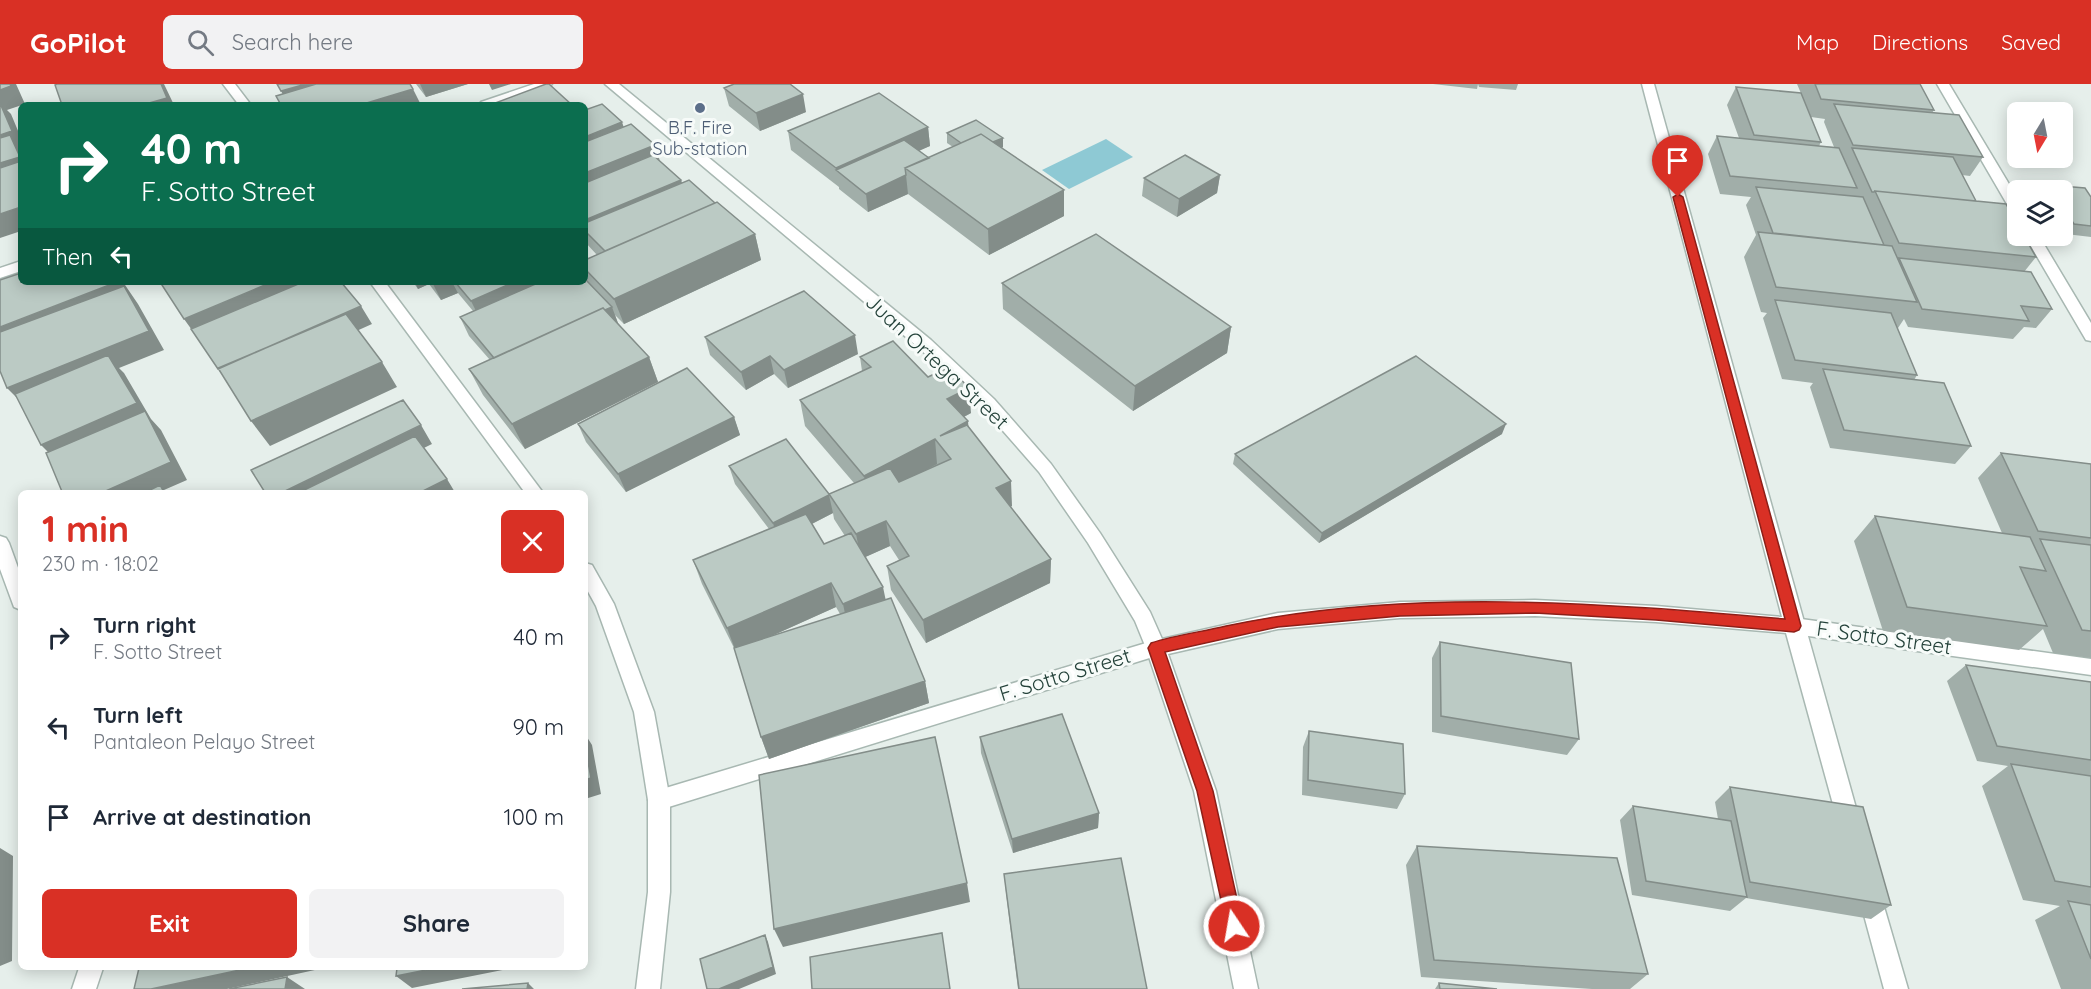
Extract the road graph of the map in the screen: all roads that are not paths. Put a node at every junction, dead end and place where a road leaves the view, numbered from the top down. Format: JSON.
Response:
{"nodes":[{"id":1,"x":229,"y":84,"type":"edge"},
{"id":2,"x":546,"y":84,"type":"edge"},
{"id":3,"x":611,"y":84,"type":"edge"},
{"id":4,"x":1648,"y":84,"type":"edge"},
{"id":5,"x":1943,"y":84,"type":"edge"},
{"id":6,"x":243,"y":102,"type":"edge"},
{"id":7,"x":494,"y":102,"type":"edge"},
{"id":8,"x":2007,"y":192,"type":"edge"},
{"id":9,"x":2038,"y":246,"type":"edge"},
{"id":10,"x":18,"y":267,"type":"edge"},
{"id":11,"x":0,"y":273,"type":"edge"},
{"id":12,"x":379,"y":285,"type":"edge"},
{"id":13,"x":2091,"y":336,"type":"edge"},
{"id":14,"x":533,"y":490,"type":"edge"},
{"id":15,"x":0,"y":543,"type":"edge"},
{"id":16,"x":588,"y":575,"type":"edge"},
{"id":17,"x":18,"y":594,"type":"edge"},
{"id":18,"x":1794,"y":626,"type":"junction"},
{"id":19,"x":1156,"y":648,"type":"junction"},
{"id":20,"x":2091,"y":667,"type":"edge"},
{"id":21,"x":659,"y":800,"type":"junction"},
{"id":22,"x":1855,"y":842,"type":"edge"},
{"id":23,"x":1864,"y":876,"type":"edge"},
{"id":24,"x":90,"y":970,"type":"edge"},
{"id":25,"x":84,"y":989,"type":"edge"},
{"id":26,"x":648,"y":989,"type":"edge"},
{"id":27,"x":1246,"y":989,"type":"edge"},
{"id":28,"x":1896,"y":989,"type":"edge"}],
"edges":[{"from":1,"to":6,"type":"street"},
{"from":2,"to":7,"type":"street"},
{"from":3,"to":19,"type":"street","name":"Juan Ortega Street"},
{"from":4,"to":18,"type":"street"},
{"from":5,"to":8,"type":"street"},
{"from":9,"to":13,"type":"street"},
{"from":10,"to":11,"type":"street"},
{"from":12,"to":14,"type":"street"},
{"from":15,"to":17,"type":"street"},
{"from":16,"to":21,"type":"street"},
{"from":18,"to":19,"type":"street","name":"F. Sotto Street"},
{"from":18,"to":20,"type":"street","name":"F. Sotto Street"},
{"from":18,"to":22,"type":"street"},
{"from":19,"to":21,"type":"street","name":"F. Sotto Street"},
{"from":19,"to":27,"type":"street","name":"Juan Ortega Street"},
{"from":21,"to":26,"type":"street"},
{"from":23,"to":28,"type":"street"},
{"from":24,"to":25,"type":"street"}]}
